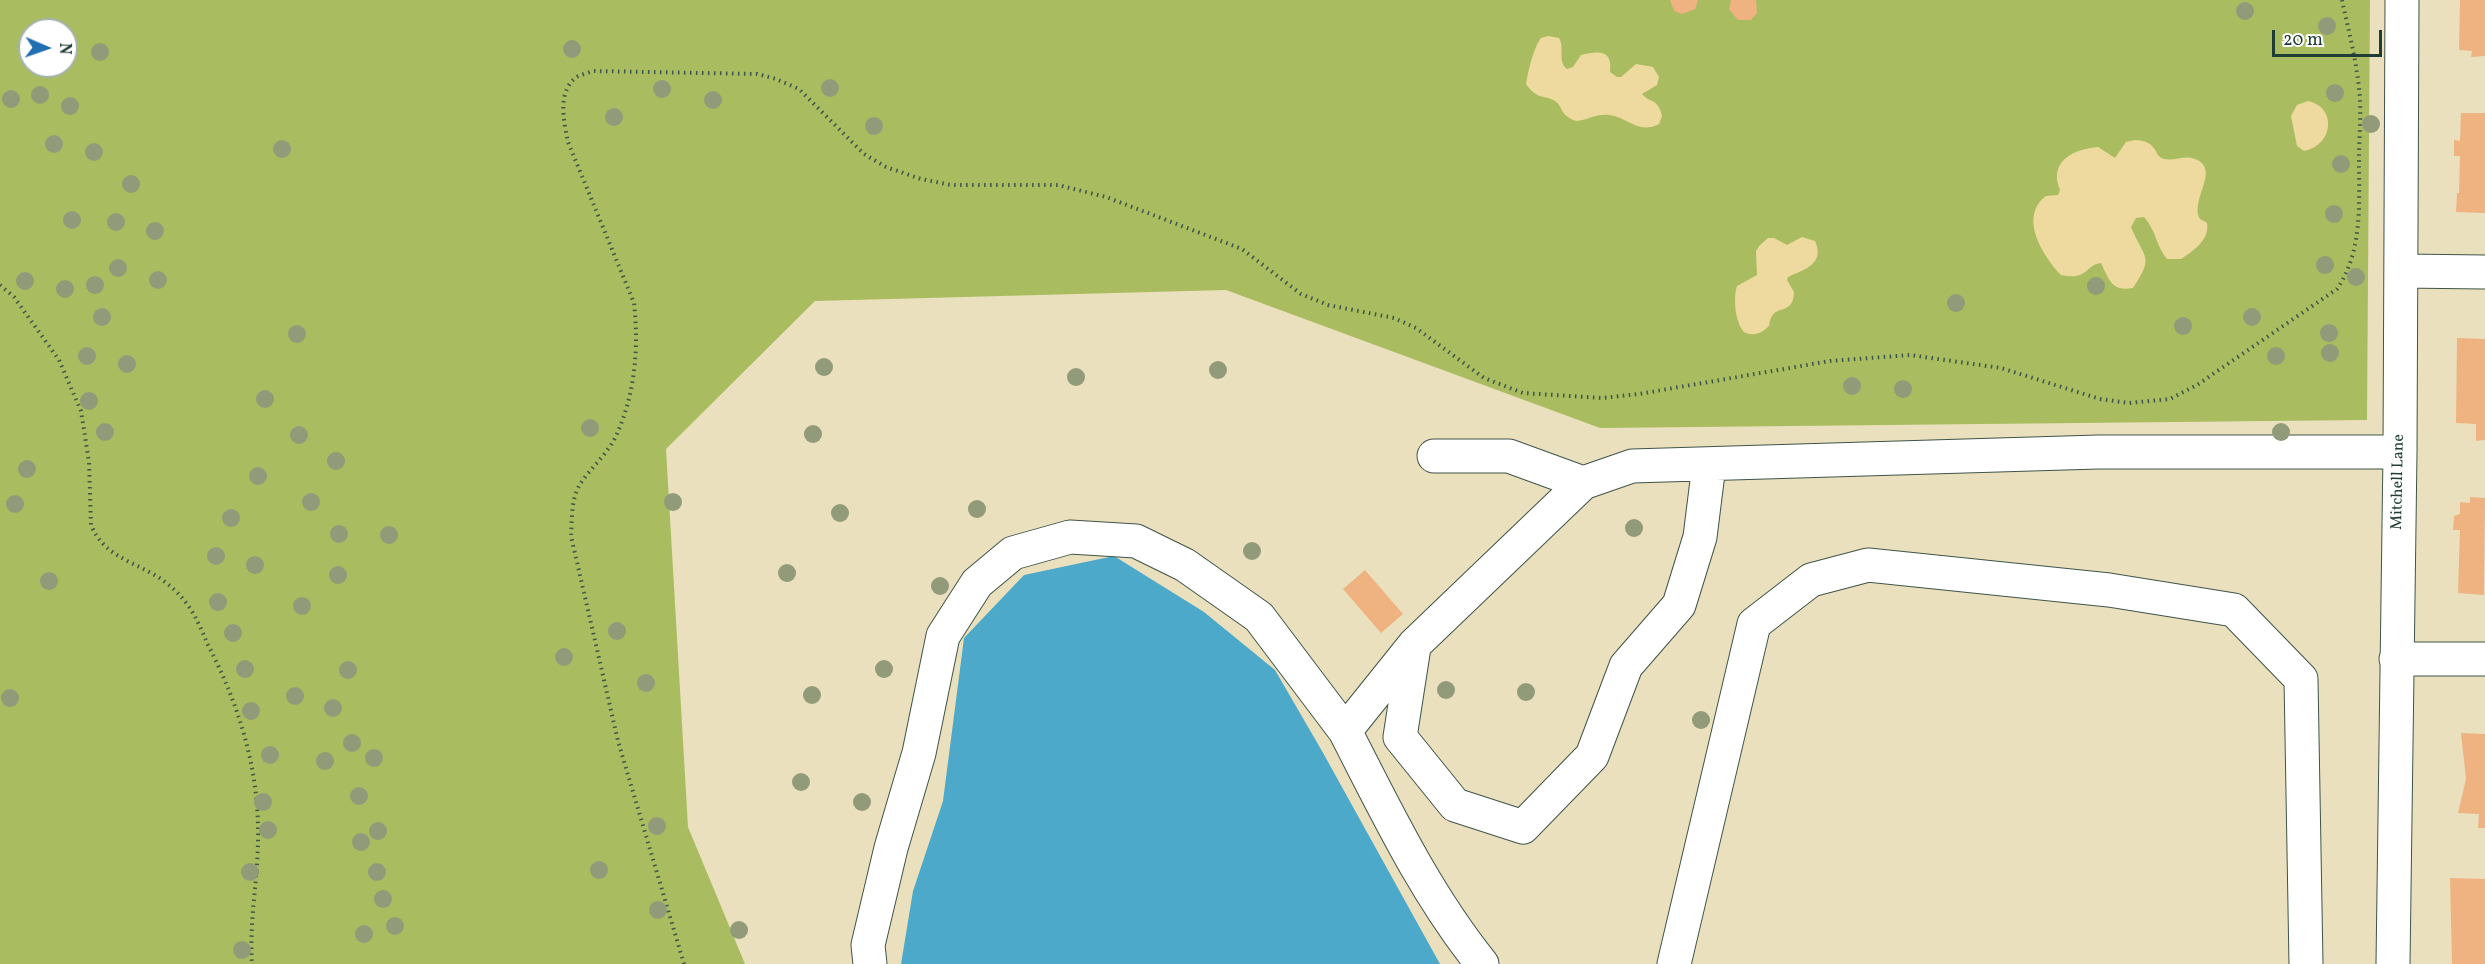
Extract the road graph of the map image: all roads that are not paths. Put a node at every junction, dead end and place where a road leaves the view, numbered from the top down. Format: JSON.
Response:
{"nodes":[{"id":1,"x":2402,"y":0,"type":"edge"},
{"id":2,"x":2401,"y":271,"type":"junction"},
{"id":3,"x":2485,"y":272,"type":"edge"},
{"id":4,"x":2400,"y":452,"type":"junction"},
{"id":5,"x":1434,"y":456,"type":"dead end"},
{"id":6,"x":1710,"y":465,"type":"junction"},
{"id":7,"x":1583,"y":483,"type":"junction"},
{"id":8,"x":1414,"y":645,"type":"junction"},
{"id":9,"x":2396,"y":659,"type":"junction"},
{"id":10,"x":2485,"y":659,"type":"edge"},
{"id":11,"x":1345,"y":730,"type":"junction"},
{"id":12,"x":870,"y":964,"type":"edge"},
{"id":13,"x":1482,"y":964,"type":"edge"},
{"id":14,"x":1674,"y":964,"type":"edge"},
{"id":15,"x":2306,"y":964,"type":"edge"},
{"id":16,"x":2393,"y":964,"type":"edge"}],
"edges":[{"from":1,"to":2,"type":"street","name":"Mitchell Lane"},
{"from":2,"to":3,"type":"street"},
{"from":2,"to":4,"type":"street","name":"Mitchell Lane"},
{"from":4,"to":6,"type":"street"},
{"from":4,"to":9,"type":"street","name":"Mitchell Lane"},
{"from":5,"to":7,"type":"street"},
{"from":6,"to":7,"type":"street"},
{"from":6,"to":8,"type":"street"},
{"from":7,"to":8,"type":"street"},
{"from":8,"to":11,"type":"street"},
{"from":9,"to":10,"type":"street"},
{"from":9,"to":16,"type":"street","name":"Mitchell Lane"},
{"from":11,"to":12,"type":"street"},
{"from":11,"to":13,"type":"street"},
{"from":14,"to":15,"type":"street"}]}
